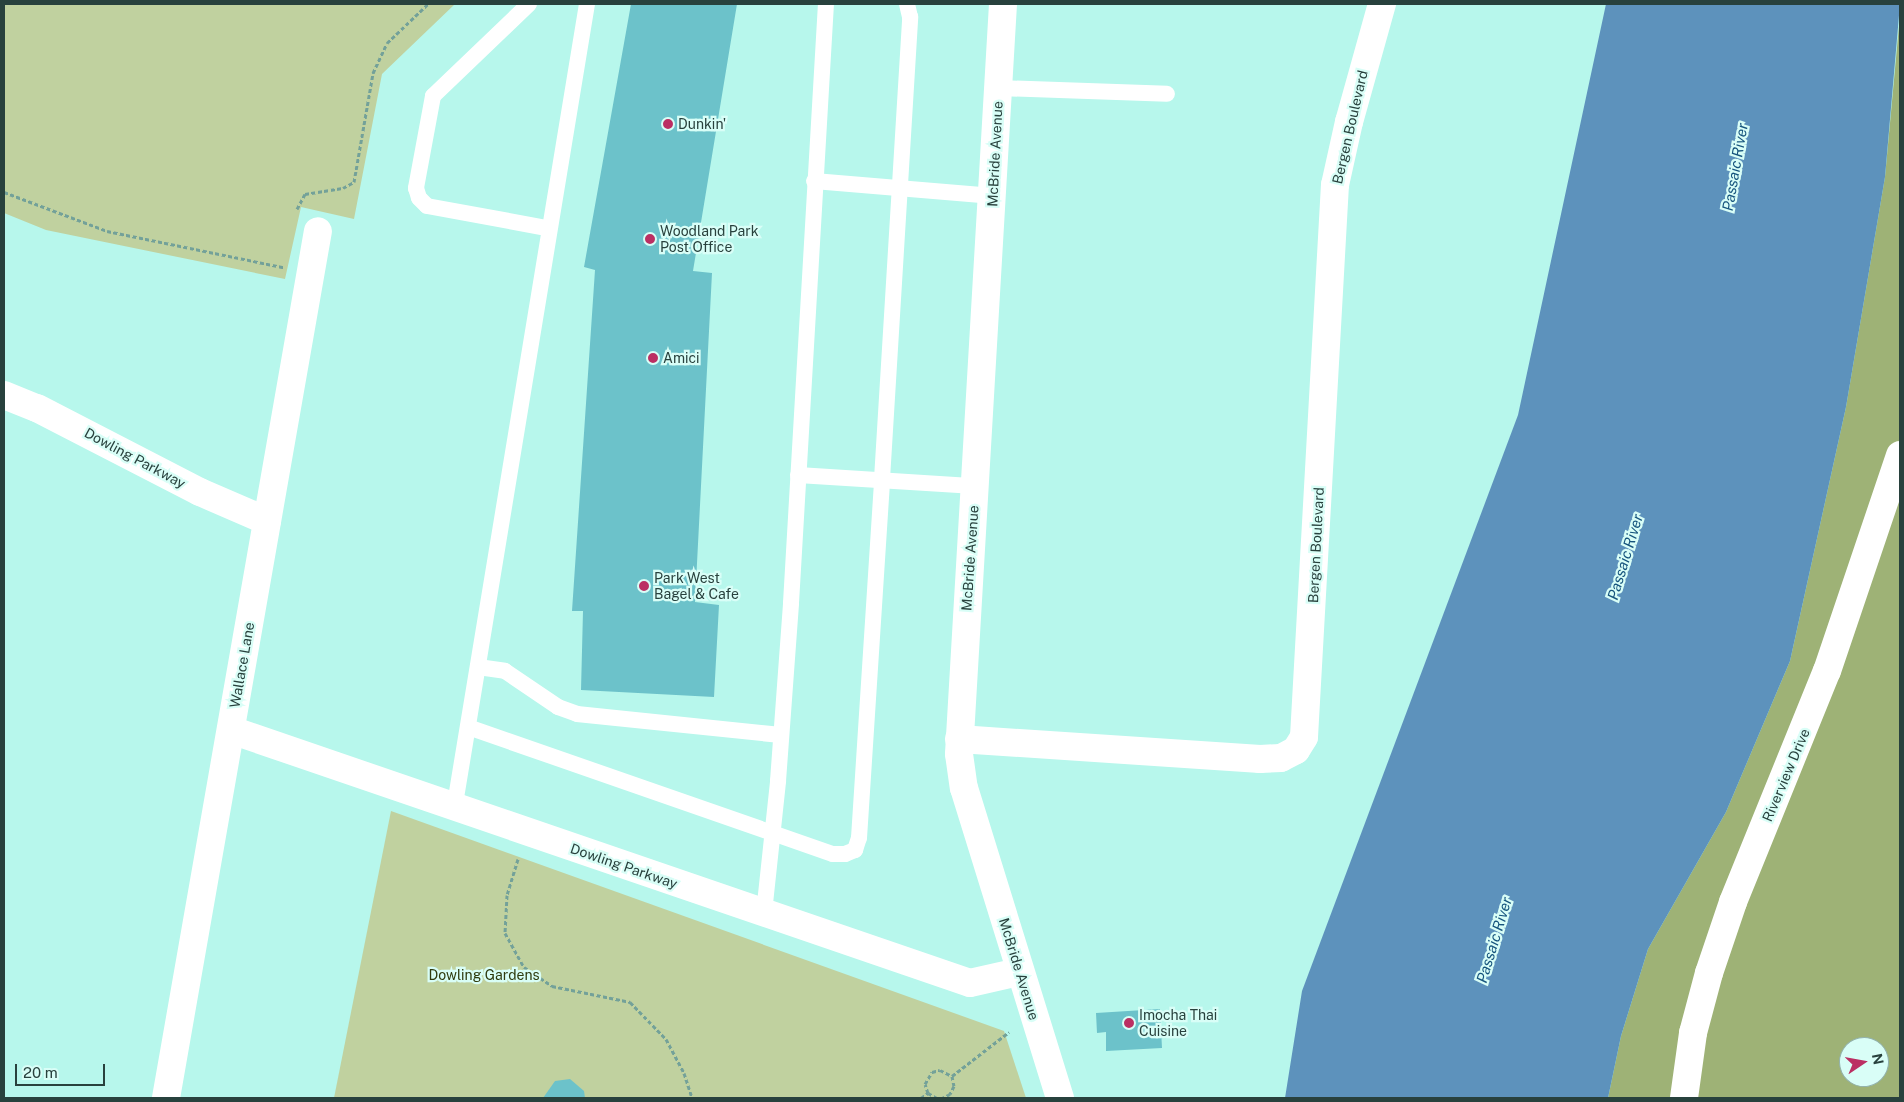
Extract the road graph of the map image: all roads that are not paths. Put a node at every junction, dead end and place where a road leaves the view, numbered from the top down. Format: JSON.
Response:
{"nodes":[{"id":1,"x":529,"y":4,"type":"edge"},
{"id":2,"x":587,"y":4,"type":"edge"},
{"id":3,"x":826,"y":4,"type":"edge"},
{"id":4,"x":907,"y":4,"type":"edge"},
{"id":5,"x":1003,"y":4,"type":"edge"},
{"id":6,"x":1382,"y":4,"type":"edge"},
{"id":7,"x":999,"y":88,"type":"junction"},
{"id":8,"x":1167,"y":94,"type":"dead end"},
{"id":9,"x":814,"y":181,"type":"junction"},
{"id":10,"x":899,"y":187,"type":"junction"},
{"id":11,"x":992,"y":196,"type":"junction"},
{"id":12,"x":306,"y":225,"type":"road end"},
{"id":13,"x":547,"y":228,"type":"junction"},
{"id":14,"x":4,"y":395,"type":"edge"},
{"id":15,"x":1900,"y":455,"type":"edge"},
{"id":16,"x":798,"y":475,"type":"junction"},
{"id":17,"x":882,"y":479,"type":"junction"},
{"id":18,"x":975,"y":486,"type":"junction"},
{"id":19,"x":267,"y":521,"type":"junction"},
{"id":20,"x":478,"y":667,"type":"junction"},
{"id":21,"x":468,"y":727,"type":"junction"},
{"id":22,"x":231,"y":730,"type":"junction"},
{"id":23,"x":781,"y":735,"type":"junction"},
{"id":24,"x":959,"y":739,"type":"junction"},
{"id":25,"x":454,"y":804,"type":"junction"},
{"id":26,"x":773,"y":831,"type":"junction"},
{"id":27,"x":764,"y":913,"type":"junction"},
{"id":28,"x":1019,"y":972,"type":"junction"},
{"id":29,"x":166,"y":1098,"type":"edge"},
{"id":30,"x":1060,"y":1098,"type":"edge"},
{"id":31,"x":1684,"y":1098,"type":"edge"}],
"edges":[{"from":1,"to":13,"type":"lane"},
{"from":2,"to":13,"type":"lane"},
{"from":3,"to":9,"type":"lane"},
{"from":4,"to":10,"type":"lane"},
{"from":5,"to":7,"type":"street","name":"McBride Avenue"},
{"from":6,"to":24,"type":"street","name":"Bergen Boulevard"},
{"from":7,"to":8,"type":"lane"},
{"from":7,"to":11,"type":"street","name":"McBride Avenue"},
{"from":9,"to":10,"type":"lane"},
{"from":9,"to":16,"type":"lane"},
{"from":10,"to":11,"type":"lane"},
{"from":10,"to":17,"type":"lane"},
{"from":11,"to":18,"type":"street","name":"McBride Avenue"},
{"from":12,"to":19,"type":"street","name":"Wallace Lane"},
{"from":13,"to":20,"type":"lane"},
{"from":14,"to":19,"type":"street","name":"Dowling Parkway"},
{"from":15,"to":31,"type":"street","name":"Riverview Drive"},
{"from":16,"to":17,"type":"lane"},
{"from":16,"to":23,"type":"lane"},
{"from":17,"to":18,"type":"lane"},
{"from":17,"to":26,"type":"lane"},
{"from":18,"to":24,"type":"street","name":"McBride Avenue"},
{"from":19,"to":22,"type":"street","name":"Wallace Lane"},
{"from":20,"to":21,"type":"lane"},
{"from":20,"to":23,"type":"lane"},
{"from":21,"to":25,"type":"lane"},
{"from":21,"to":26,"type":"lane"},
{"from":22,"to":25,"type":"street","name":"Dowling Parkway"},
{"from":22,"to":29,"type":"street","name":"Wallace Lane"},
{"from":23,"to":26,"type":"lane"},
{"from":24,"to":28,"type":"street","name":"McBride Avenue"},
{"from":25,"to":27,"type":"street","name":"Dowling Parkway"},
{"from":26,"to":27,"type":"lane"},
{"from":27,"to":28,"type":"street","name":"Dowling Parkway"},
{"from":28,"to":30,"type":"street","name":"McBride Avenue"}]}
